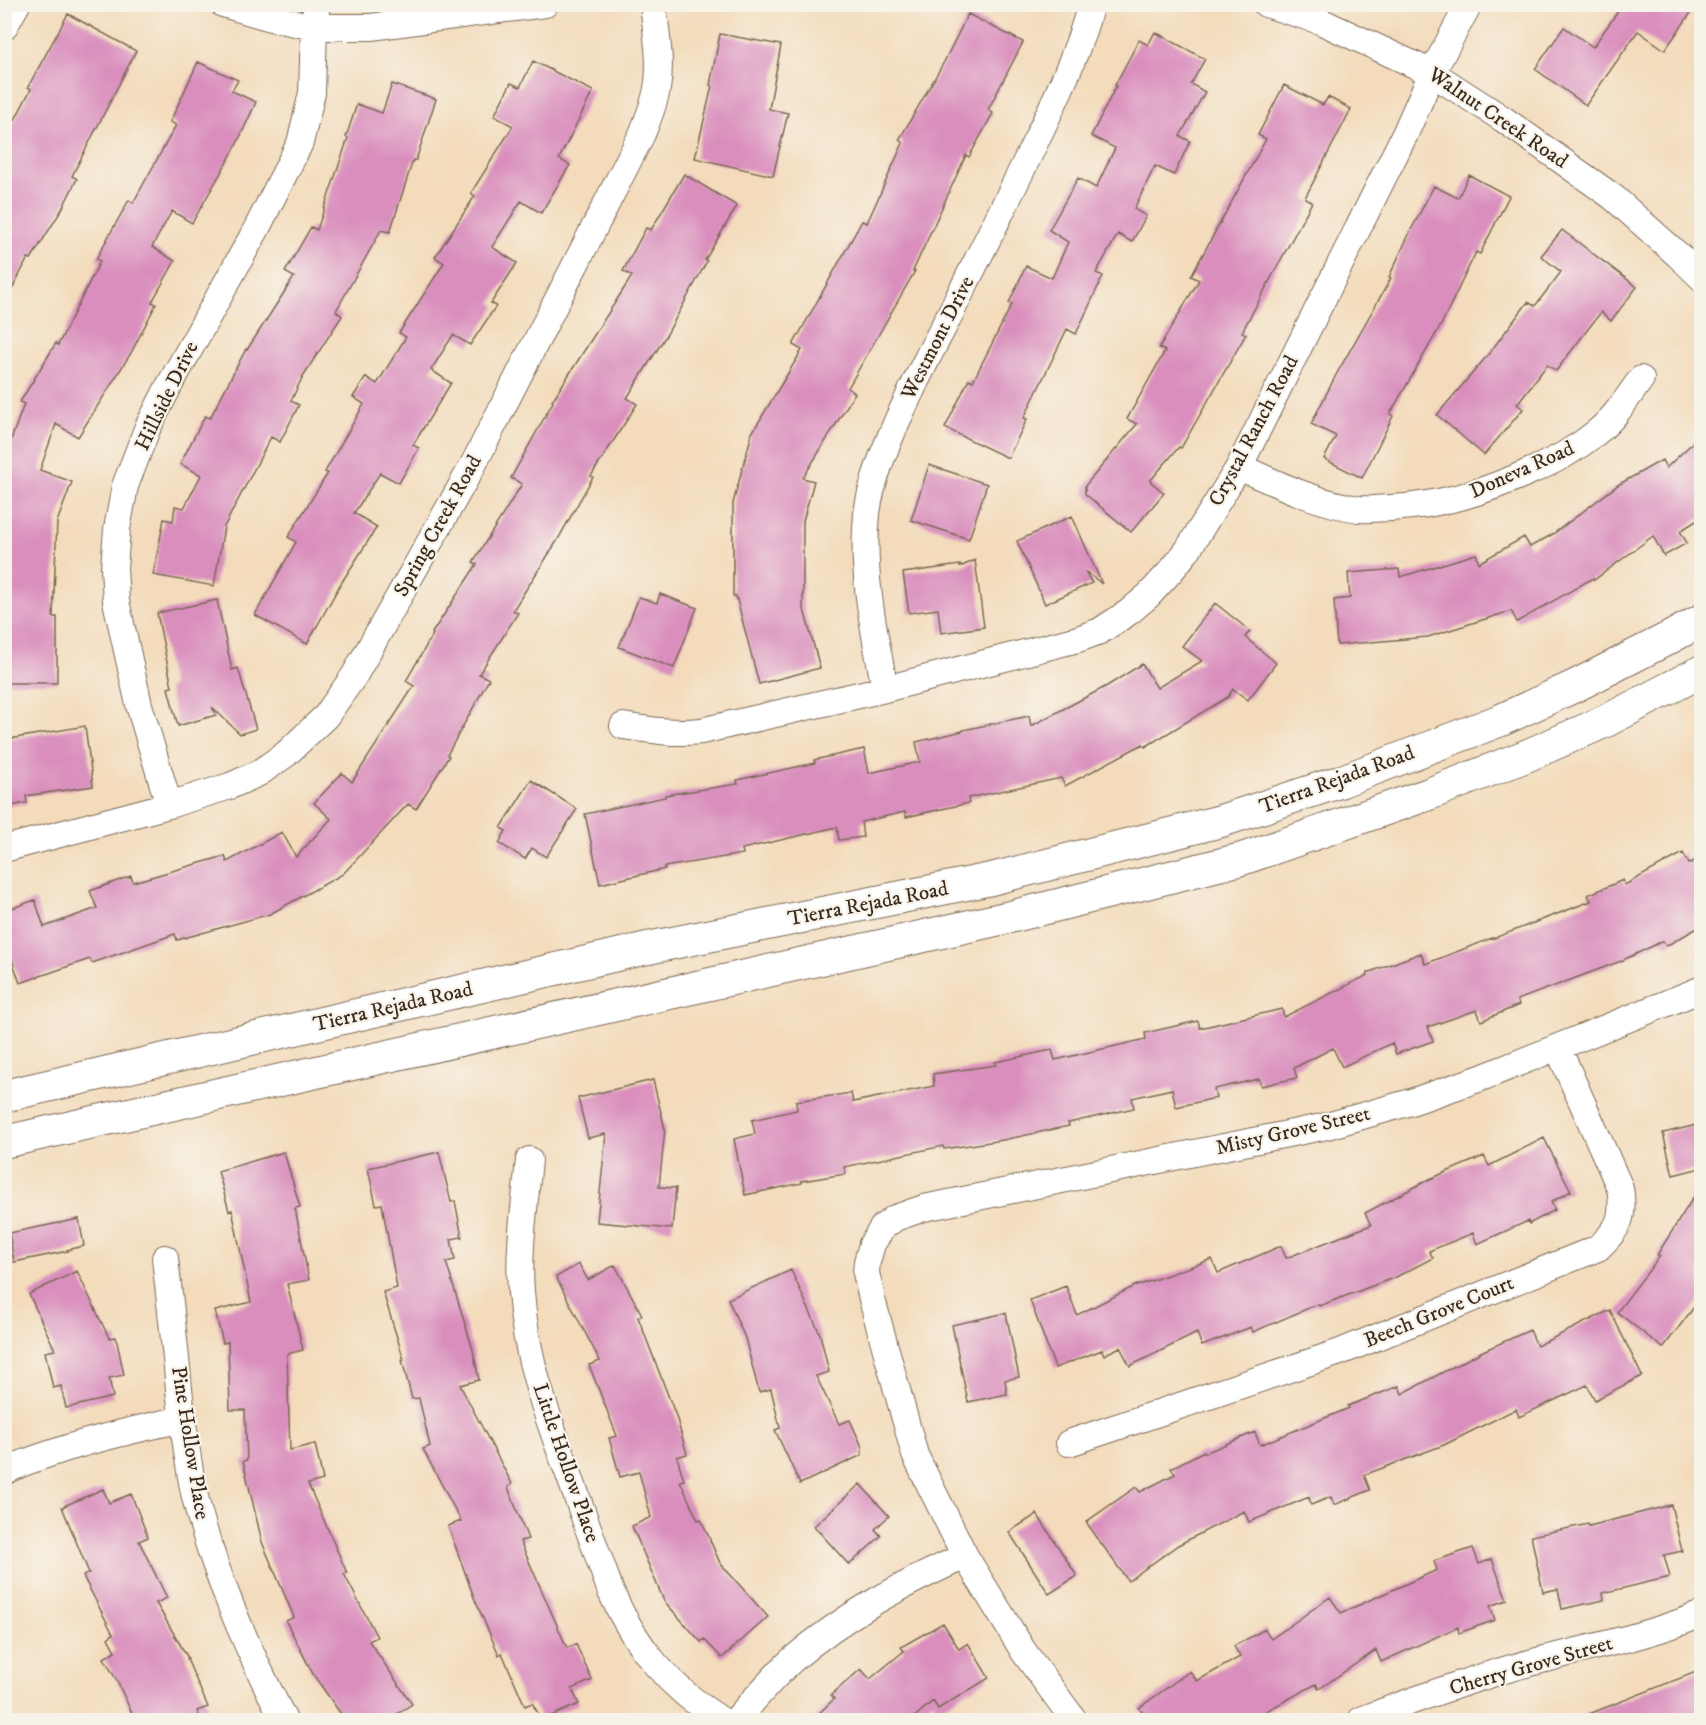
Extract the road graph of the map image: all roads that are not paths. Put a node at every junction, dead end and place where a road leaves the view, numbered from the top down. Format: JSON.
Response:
{"nodes":[{"id":1,"x":16,"y":4,"type":"edge"},
{"id":2,"x":223,"y":4,"type":"edge"},
{"id":3,"x":545,"y":4,"type":"edge"},
{"id":4,"x":653,"y":4,"type":"edge"},
{"id":5,"x":1091,"y":4,"type":"edge"},
{"id":6,"x":1266,"y":4,"type":"edge"},
{"id":7,"x":1469,"y":4,"type":"edge"},
{"id":8,"x":316,"y":16,"type":"edge"},
{"id":9,"x":4,"y":27,"type":"edge"},
{"id":10,"x":1432,"y":73,"type":"junction"},
{"id":11,"x":1701,"y":278,"type":"edge"},
{"id":12,"x":1641,"y":379,"type":"dead end"},
{"id":13,"x":1239,"y":467,"type":"junction"},
{"id":14,"x":1701,"y":620,"type":"edge"},
{"id":15,"x":1701,"y":671,"type":"edge"},
{"id":16,"x":885,"y":689,"type":"junction"},
{"id":17,"x":622,"y":726,"type":"dead end"},
{"id":18,"x":169,"y":805,"type":"junction"},
{"id":19,"x":4,"y":849,"type":"edge"},
{"id":20,"x":1701,"y":989,"type":"edge"},
{"id":21,"x":1558,"y":1048,"type":"junction"},
{"id":22,"x":4,"y":1096,"type":"edge"},
{"id":23,"x":4,"y":1142,"type":"edge"},
{"id":24,"x":529,"y":1160,"type":"dead end"},
{"id":25,"x":165,"y":1258,"type":"dead end"},
{"id":26,"x":183,"y":1419,"type":"junction"},
{"id":27,"x":1069,"y":1443,"type":"dead end"},
{"id":28,"x":4,"y":1472,"type":"edge"},
{"id":29,"x":965,"y":1556,"type":"junction"},
{"id":30,"x":1701,"y":1614,"type":"edge"},
{"id":31,"x":284,"y":1720,"type":"edge"},
{"id":32,"x":721,"y":1720,"type":"edge"},
{"id":33,"x":736,"y":1720,"type":"edge"},
{"id":34,"x":1074,"y":1720,"type":"edge"},
{"id":35,"x":1361,"y":1720,"type":"edge"}],
"edges":[{"from":1,"to":9,"type":"street"},
{"from":2,"to":8,"type":"street"},
{"from":3,"to":8,"type":"street"},
{"from":4,"to":18,"type":"street","name":"Spring Creek Road"},
{"from":5,"to":16,"type":"street","name":"Westmont Drive"},
{"from":6,"to":10,"type":"street","name":"Walnut Creek Road"},
{"from":7,"to":10,"type":"street","name":"Crystal Ranch Road"},
{"from":8,"to":18,"type":"street","name":"Hillside Drive"},
{"from":10,"to":11,"type":"street","name":"Walnut Creek Road"},
{"from":10,"to":13,"type":"street","name":"Crystal Ranch Road"},
{"from":12,"to":13,"type":"street","name":"Doneva Road"},
{"from":13,"to":16,"type":"street","name":"Crystal Ranch Road"},
{"from":14,"to":22,"type":"main road","name":"Tierra Rejada Road"},
{"from":15,"to":23,"type":"main road","name":"Tierra Rejada Road"},
{"from":16,"to":17,"type":"street"},
{"from":18,"to":19,"type":"street","name":"Spring Creek Road"},
{"from":20,"to":21,"type":"street","name":"Misty Grove Street"},
{"from":21,"to":27,"type":"street","name":"Beech Grove Court"},
{"from":21,"to":29,"type":"street","name":"Misty Grove Street"},
{"from":24,"to":32,"type":"street","name":"Little Hollow Place"},
{"from":25,"to":26,"type":"street","name":"Pine Hollow Place"},
{"from":26,"to":28,"type":"street"},
{"from":26,"to":31,"type":"street","name":"Pine Hollow Place"},
{"from":29,"to":33,"type":"street"},
{"from":29,"to":34,"type":"street"},
{"from":30,"to":35,"type":"street","name":"Cherry Grove Street"}]}
